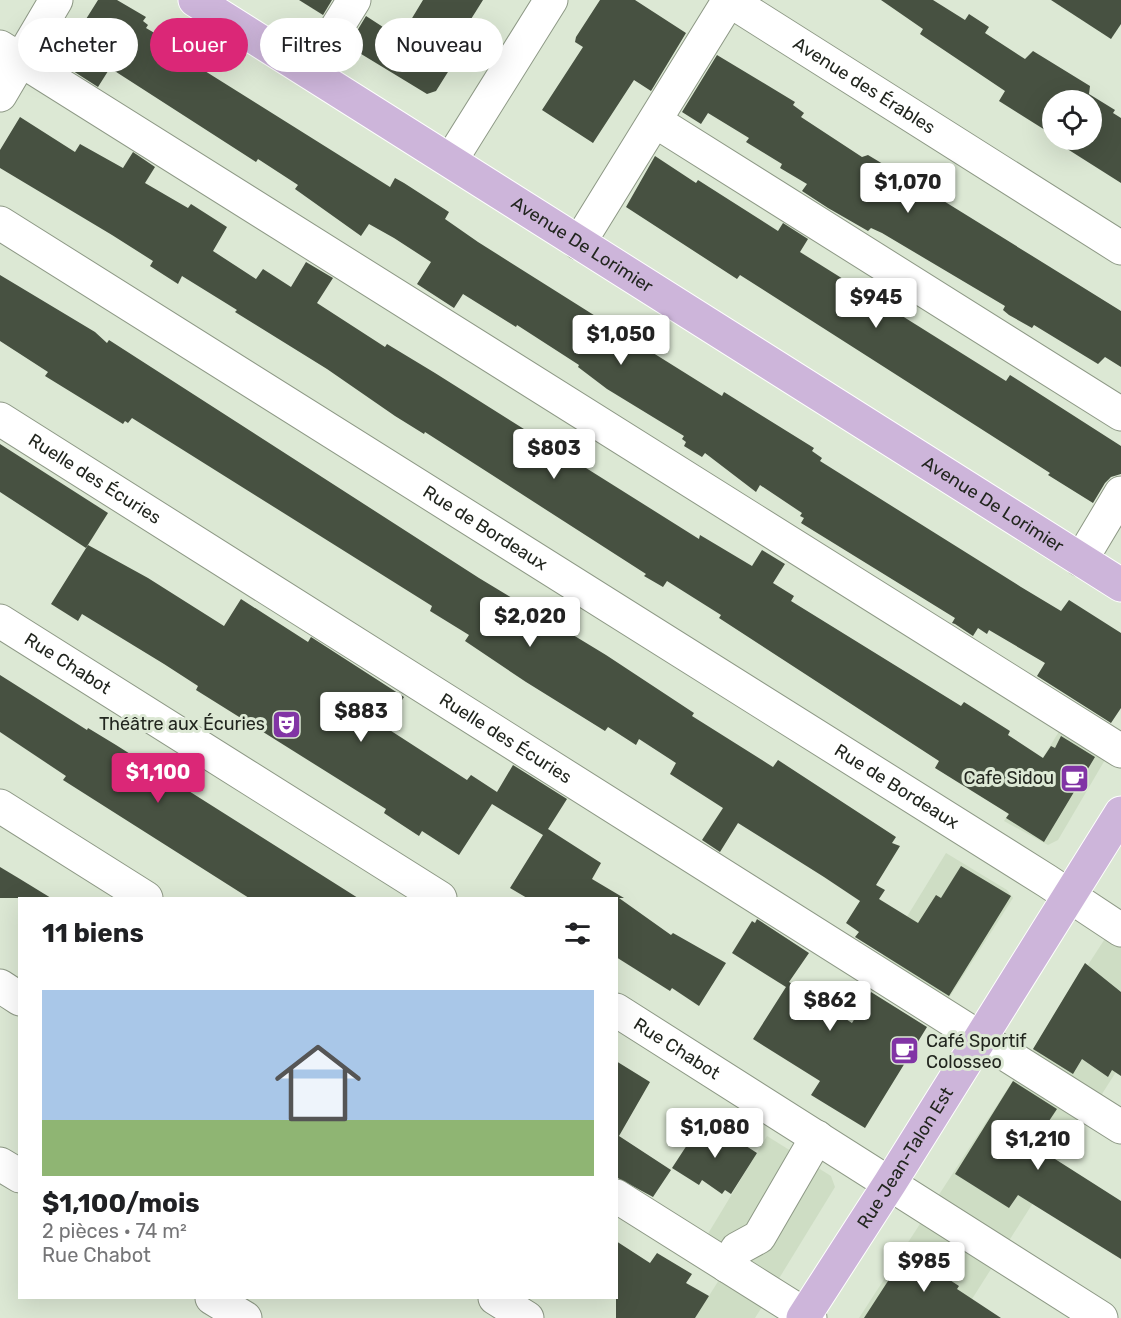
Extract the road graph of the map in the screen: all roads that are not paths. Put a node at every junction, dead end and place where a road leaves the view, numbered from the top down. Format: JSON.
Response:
{"nodes":[{"id":1,"x":56,"y":0,"type":"edge"},
{"id":2,"x":195,"y":0,"type":"edge"},
{"id":3,"x":354,"y":0,"type":"edge"},
{"id":4,"x":551,"y":0,"type":"edge"},
{"id":5,"x":729,"y":0,"type":"edge"},
{"id":6,"x":343,"y":18,"type":"edge"},
{"id":7,"x":260,"y":40,"type":"edge"},
{"id":8,"x":10,"y":53,"type":"edge"},
{"id":9,"x":312,"y":72,"type":"edge"},
{"id":10,"x":0,"y":94,"type":"edge"},
{"id":11,"x":655,"y":121,"type":"junction"},
{"id":12,"x":451,"y":160,"type":"junction"},
{"id":13,"x":0,"y":222,"type":"edge"},
{"id":14,"x":579,"y":243,"type":"junction"},
{"id":15,"x":1121,"y":248,"type":"edge"},
{"id":16,"x":1121,"y":414,"type":"edge"},
{"id":17,"x":0,"y":419,"type":"edge"},
{"id":18,"x":1121,"y":493,"type":"edge"},
{"id":19,"x":1081,"y":560,"type":"junction"},
{"id":20,"x":1121,"y":585,"type":"edge"},
{"id":21,"x":0,"y":621,"type":"edge"},
{"id":22,"x":1121,"y":751,"type":"edge"},
{"id":23,"x":0,"y":806,"type":"edge"},
{"id":24,"x":1121,"y":813,"type":"edge"},
{"id":25,"x":1071,"y":896,"type":"junction"},
{"id":26,"x":144,"y":897,"type":"edge"},
{"id":27,"x":438,"y":897,"type":"edge"},
{"id":28,"x":1121,"y":930,"type":"edge"},
{"id":29,"x":0,"y":987,"type":"edge"},
{"id":30,"x":18,"y":998,"type":"edge"},
{"id":31,"x":618,"y":1011,"type":"edge"},
{"id":32,"x":982,"y":1037,"type":"junction"},
{"id":33,"x":1121,"y":1127,"type":"edge"},
{"id":34,"x":817,"y":1137,"type":"junction"},
{"id":35,"x":0,"y":1164,"type":"edge"},
{"id":36,"x":18,"y":1175,"type":"edge"},
{"id":37,"x":890,"y":1184,"type":"junction"},
{"id":38,"x":618,"y":1197,"type":"edge"},
{"id":39,"x":727,"y":1266,"type":"junction"},
{"id":40,"x":214,"y":1299,"type":"edge"},
{"id":41,"x":497,"y":1299,"type":"edge"},
{"id":42,"x":806,"y":1317,"type":"edge"},
{"id":43,"x":245,"y":1318,"type":"edge"},
{"id":44,"x":527,"y":1318,"type":"edge"},
{"id":45,"x":1101,"y":1318,"type":"edge"}],
"edges":[{"from":1,"to":8,"type":"street"},
{"from":2,"to":7,"type":"main road","name":"Avenue De Lorimier"},
{"from":3,"to":6,"type":"street"},
{"from":4,"to":12,"type":"street"},
{"from":5,"to":11,"type":"street"},
{"from":5,"to":15,"type":"street","name":"Avenue des Érables"},
{"from":8,"to":10,"type":"street"},
{"from":8,"to":22,"type":"street"},
{"from":9,"to":12,"type":"main road","name":"Avenue De Lorimier"},
{"from":11,"to":14,"type":"street"},
{"from":11,"to":16,"type":"street"},
{"from":12,"to":14,"type":"main road","name":"Avenue De Lorimier"},
{"from":13,"to":25,"type":"street","name":"Rue de Bordeaux"},
{"from":14,"to":19,"type":"main road","name":"Avenue De Lorimier"},
{"from":17,"to":32,"type":"street","name":"Ruelle des Écuries"},
{"from":18,"to":19,"type":"street"},
{"from":19,"to":20,"type":"main road","name":"Avenue De Lorimier"},
{"from":21,"to":27,"type":"street","name":"Rue Chabot"},
{"from":23,"to":26,"type":"street"},
{"from":24,"to":25,"type":"main road","name":"Rue Jean-Talon Est"},
{"from":25,"to":28,"type":"street","name":"Rue de Bordeaux"},
{"from":25,"to":32,"type":"main road","name":"Rue Jean-Talon Est"},
{"from":29,"to":30,"type":"street"},
{"from":31,"to":34,"type":"street","name":"Rue Chabot"},
{"from":32,"to":33,"type":"street","name":"Ruelle des Écuries"},
{"from":32,"to":37,"type":"main road","name":"Rue Jean-Talon Est"},
{"from":34,"to":37,"type":"street","name":"Rue Chabot"},
{"from":34,"to":39,"type":"street"},
{"from":35,"to":36,"type":"street"},
{"from":37,"to":42,"type":"main road","name":"Rue Jean-Talon Est"},
{"from":37,"to":45,"type":"street","name":"Rue Chabot"},
{"from":38,"to":39,"type":"street"},
{"from":39,"to":42,"type":"street"},
{"from":40,"to":43,"type":"street"},
{"from":41,"to":44,"type":"street"}]}
